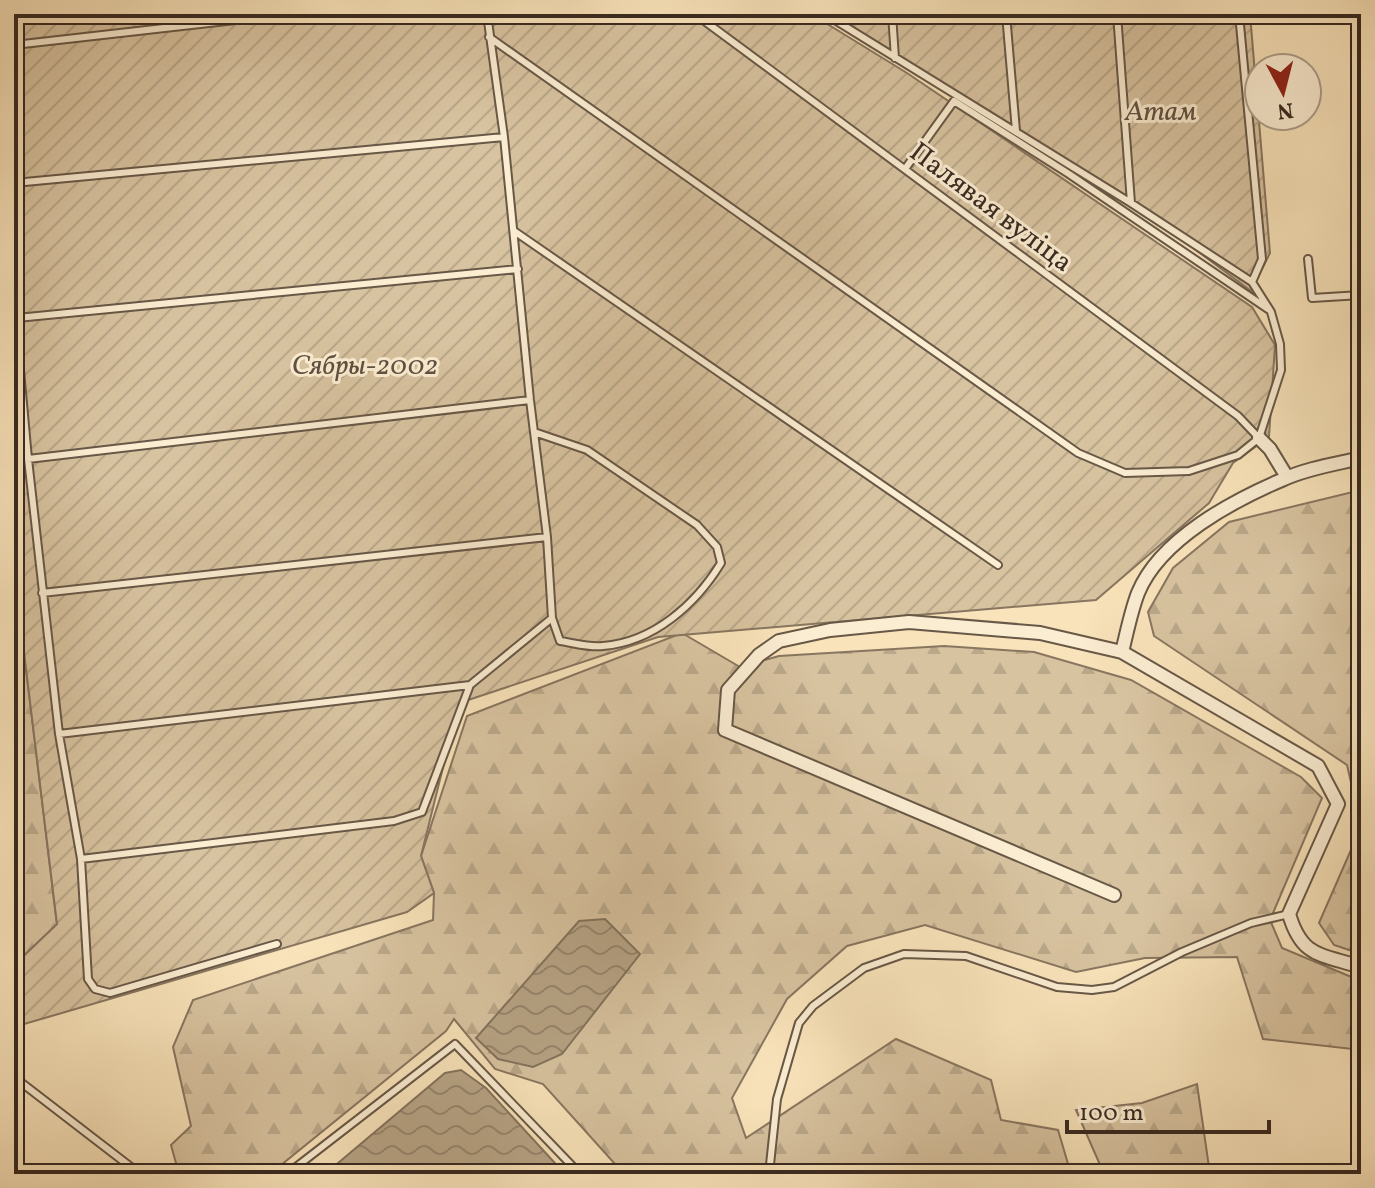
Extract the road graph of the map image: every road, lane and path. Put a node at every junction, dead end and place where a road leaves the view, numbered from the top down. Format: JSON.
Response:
{"nodes":[{"id":1,"x":288,"y":14,"type":"edge"},
{"id":2,"x":487,"y":14,"type":"edge"},
{"id":3,"x":695,"y":14,"type":"edge"},
{"id":4,"x":825,"y":14,"type":"edge"},
{"id":5,"x":892,"y":14,"type":"edge"},
{"id":6,"x":1006,"y":14,"type":"edge"},
{"id":7,"x":1117,"y":14,"type":"edge"},
{"id":8,"x":1239,"y":14,"type":"edge"},
{"id":9,"x":489,"y":37,"type":"junction"},
{"id":10,"x":14,"y":45,"type":"edge"},
{"id":11,"x":895,"y":58,"type":"junction"},
{"id":12,"x":1016,"y":131,"type":"junction"},
{"id":13,"x":504,"y":137,"type":"junction"},
{"id":14,"x":905,"y":169,"type":"junction"},
{"id":15,"x":14,"y":183,"type":"edge"},
{"id":16,"x":1131,"y":203,"type":"junction"},
{"id":17,"x":514,"y":231,"type":"junction"},
{"id":18,"x":1308,"y":259,"type":"dead end"},
{"id":19,"x":518,"y":269,"type":"junction"},
{"id":20,"x":1252,"y":282,"type":"junction"},
{"id":21,"x":1361,"y":295,"type":"edge"},
{"id":22,"x":14,"y":304,"type":"edge"},
{"id":23,"x":1271,"y":312,"type":"junction"},
{"id":24,"x":17,"y":318,"type":"junction"},
{"id":25,"x":530,"y":400,"type":"junction"},
{"id":26,"x":534,"y":432,"type":"junction"},
{"id":27,"x":1259,"y":438,"type":"junction"},
{"id":28,"x":1361,"y":458,"type":"edge"},
{"id":29,"x":28,"y":459,"type":"junction"},
{"id":30,"x":1287,"y":477,"type":"junction"},
{"id":31,"x":547,"y":537,"type":"junction"},
{"id":32,"x":998,"y":565,"type":"dead end"},
{"id":33,"x":42,"y":593,"type":"junction"},
{"id":34,"x":552,"y":618,"type":"junction"},
{"id":35,"x":1122,"y":652,"type":"junction"},
{"id":36,"x":470,"y":685,"type":"junction"},
{"id":37,"x":59,"y":734,"type":"junction"},
{"id":38,"x":81,"y":859,"type":"junction"},
{"id":39,"x":1114,"y":895,"type":"dead end"},
{"id":40,"x":1289,"y":914,"type":"junction"},
{"id":41,"x":277,"y":944,"type":"dead end"},
{"id":42,"x":1361,"y":967,"type":"edge"},
{"id":43,"x":14,"y":1077,"type":"edge"},
{"id":44,"x":140,"y":1174,"type":"edge"},
{"id":45,"x":287,"y":1174,"type":"edge"},
{"id":46,"x":580,"y":1174,"type":"edge"},
{"id":47,"x":769,"y":1174,"type":"edge"}],
"edges":[{"from":1,"to":10,"type":"lane"},
{"from":2,"to":9,"type":"lane"},
{"from":3,"to":14,"type":"lane","name":"Палявая вуліца"},
{"from":4,"to":11,"type":"lane"},
{"from":5,"to":11,"type":"lane"},
{"from":6,"to":12,"type":"lane"},
{"from":7,"to":16,"type":"lane"},
{"from":8,"to":20,"type":"lane"},
{"from":9,"to":13,"type":"lane"},
{"from":9,"to":27,"type":"lane"},
{"from":11,"to":12,"type":"lane"},
{"from":12,"to":16,"type":"lane"},
{"from":13,"to":15,"type":"lane"},
{"from":13,"to":17,"type":"lane"},
{"from":14,"to":23,"type":"lane"},
{"from":14,"to":27,"type":"lane","name":"Палявая вуліца"},
{"from":16,"to":20,"type":"lane"},
{"from":17,"to":19,"type":"lane"},
{"from":17,"to":32,"type":"lane"},
{"from":18,"to":21,"type":"lane"},
{"from":19,"to":24,"type":"lane"},
{"from":19,"to":25,"type":"lane"},
{"from":20,"to":23,"type":"lane"},
{"from":22,"to":24,"type":"lane"},
{"from":23,"to":27,"type":"lane"},
{"from":24,"to":29,"type":"lane"},
{"from":25,"to":26,"type":"lane"},
{"from":25,"to":29,"type":"lane"},
{"from":26,"to":31,"type":"lane"},
{"from":26,"to":34,"type":"lane"},
{"from":27,"to":30,"type":"street"},
{"from":28,"to":30,"type":"street"},
{"from":29,"to":33,"type":"lane"},
{"from":30,"to":35,"type":"street"},
{"from":31,"to":33,"type":"lane"},
{"from":31,"to":34,"type":"lane"},
{"from":33,"to":37,"type":"lane"},
{"from":34,"to":36,"type":"lane"},
{"from":35,"to":39,"type":"street"},
{"from":35,"to":40,"type":"street"},
{"from":36,"to":37,"type":"lane"},
{"from":36,"to":38,"type":"lane"},
{"from":37,"to":38,"type":"lane"},
{"from":38,"to":41,"type":"lane"},
{"from":40,"to":42,"type":"street"},
{"from":40,"to":47,"type":"lane"},
{"from":43,"to":44,"type":"lane"},
{"from":45,"to":46,"type":"lane"}]}
